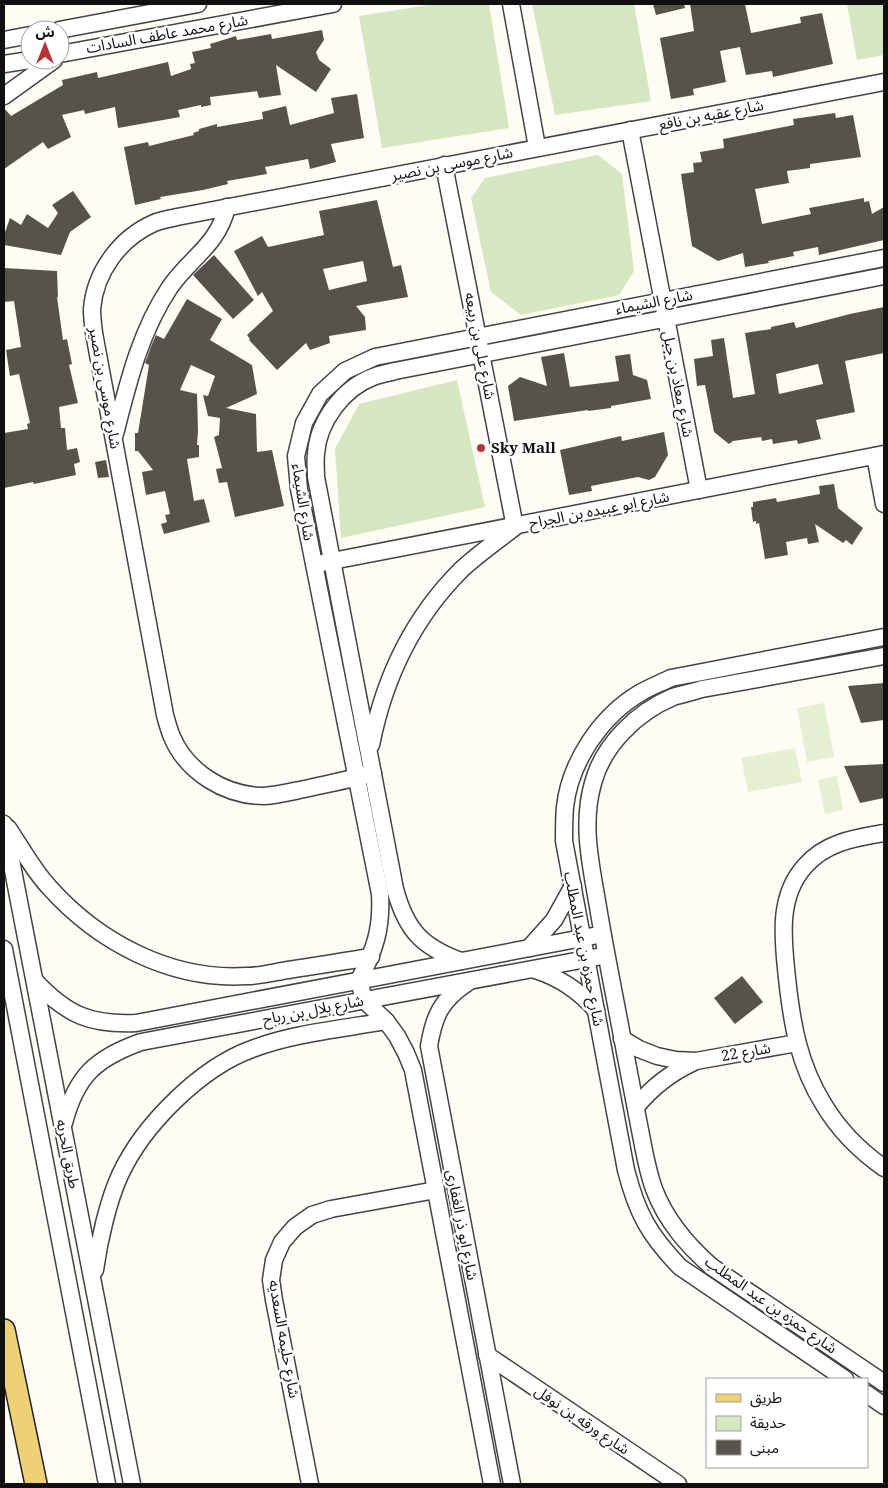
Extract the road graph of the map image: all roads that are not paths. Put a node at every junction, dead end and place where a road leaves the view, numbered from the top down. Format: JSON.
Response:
{"nodes":[{"id":1,"x":198,"y":4,"type":"edge"},
{"id":2,"x":333,"y":4,"type":"edge"},
{"id":3,"x":511,"y":4,"type":"edge"},
{"id":4,"x":70,"y":28,"type":"edge"},
{"id":5,"x":20,"y":38,"type":"edge"},
{"id":6,"x":4,"y":40,"type":"edge"},
{"id":7,"x":70,"y":54,"type":"edge"},
{"id":8,"x":20,"y":62,"type":"edge"},
{"id":9,"x":4,"y":64,"type":"edge"},
{"id":10,"x":40,"y":70,"type":"edge"},
{"id":11,"x":884,"y":82,"type":"edge"},
{"id":12,"x":4,"y":96,"type":"edge"},
{"id":13,"x":630,"y":130,"type":"junction"},
{"id":14,"x":537,"y":148,"type":"junction"},
{"id":15,"x":444,"y":166,"type":"junction"},
{"id":16,"x":227,"y":207,"type":"junction"},
{"id":17,"x":884,"y":258,"type":"edge"},
{"id":18,"x":884,"y":276,"type":"edge"},
{"id":19,"x":662,"y":301,"type":"junction"},
{"id":20,"x":665,"y":318,"type":"junction"},
{"id":21,"x":478,"y":336,"type":"junction"},
{"id":22,"x":481,"y":354,"type":"junction"},
{"id":23,"x":114,"y":439,"type":"junction"},
{"id":24,"x":879,"y":455,"type":"edge"},
{"id":25,"x":699,"y":490,"type":"junction"},
{"id":26,"x":884,"y":504,"type":"edge"},
{"id":27,"x":515,"y":527,"type":"junction"},
{"id":28,"x":332,"y":561,"type":"junction"},
{"id":29,"x":314,"y":565,"type":"junction"},
{"id":30,"x":884,"y":637,"type":"edge"},
{"id":31,"x":884,"y":656,"type":"edge"},
{"id":32,"x":370,"y":754,"type":"junction"},
{"id":33,"x":373,"y":774,"type":"junction"},
{"id":34,"x":356,"y":778,"type":"junction"},
{"id":35,"x":4,"y":823,"type":"edge"},
{"id":36,"x":884,"y":833,"type":"edge"},
{"id":37,"x":573,"y":886,"type":"junction"},
{"id":38,"x":602,"y":934,"type":"junction"},
{"id":39,"x":583,"y":938,"type":"junction"},
{"id":40,"x":529,"y":948,"type":"junction"},
{"id":41,"x":4,"y":949,"type":"edge"},
{"id":42,"x":606,"y":955,"type":"junction"},
{"id":43,"x":371,"y":957,"type":"junction"},
{"id":44,"x":586,"y":959,"type":"junction"},
{"id":45,"x":462,"y":961,"type":"junction"},
{"id":46,"x":532,"y":969,"type":"junction"},
{"id":47,"x":359,"y":980,"type":"junction"},
{"id":48,"x":470,"y":980,"type":"junction"},
{"id":49,"x":34,"y":981,"type":"junction"},
{"id":50,"x":364,"y":1000,"type":"junction"},
{"id":51,"x":596,"y":1010,"type":"junction"},
{"id":52,"x":386,"y":1021,"type":"junction"},
{"id":53,"x":622,"y":1039,"type":"junction"},
{"id":54,"x":797,"y":1043,"type":"junction"},
{"id":55,"x":696,"y":1061,"type":"junction"},
{"id":56,"x":636,"y":1107,"type":"junction"},
{"id":57,"x":63,"y":1128,"type":"junction"},
{"id":58,"x":884,"y":1168,"type":"edge"},
{"id":59,"x":436,"y":1190,"type":"junction"},
{"id":60,"x":93,"y":1282,"type":"junction"},
{"id":61,"x":792,"y":1321,"type":"junction"},
{"id":62,"x":4,"y":1330,"type":"edge"},
{"id":63,"x":782,"y":1337,"type":"junction"},
{"id":64,"x":487,"y":1356,"type":"junction"},
{"id":65,"x":111,"y":1378,"type":"junction"},
{"id":66,"x":844,"y":1378,"type":"edge"},
{"id":67,"x":88,"y":1382,"type":"junction"},
{"id":68,"x":884,"y":1383,"type":"edge"},
{"id":69,"x":868,"y":1395,"type":"edge"},
{"id":70,"x":884,"y":1406,"type":"edge"},
{"id":71,"x":36,"y":1484,"type":"edge"},
{"id":72,"x":108,"y":1484,"type":"edge"},
{"id":73,"x":132,"y":1484,"type":"edge"},
{"id":74,"x":310,"y":1484,"type":"edge"},
{"id":75,"x":492,"y":1484,"type":"edge"},
{"id":76,"x":512,"y":1484,"type":"edge"},
{"id":77,"x":678,"y":1484,"type":"edge"}],
"edges":[{"from":1,"to":4,"type":"street","name":"شارع محمد عاطف السادات"},
{"from":2,"to":7,"type":"street","name":"شارع محمد عاطف السادات"},
{"from":3,"to":14,"type":"street"},
{"from":5,"to":6,"type":"street"},
{"from":8,"to":9,"type":"street"},
{"from":10,"to":12,"type":"street"},
{"from":11,"to":13,"type":"street","name":"شارع عقبه بن نافع"},
{"from":13,"to":14,"type":"street","name":"شارع عقبه بن نافع"},
{"from":13,"to":19,"type":"street","name":"شارع معاذ بن جبل"},
{"from":14,"to":15,"type":"street","name":"شارع موسى بن نصير"},
{"from":15,"to":16,"type":"street","name":"شارع موسى بن نصير"},
{"from":15,"to":21,"type":"street","name":"شارع على بن ربيعه"},
{"from":16,"to":23,"type":"street"},
{"from":16,"to":23,"type":"street","name":"شارع موسى بن نصير"},
{"from":17,"to":19,"type":"street","name":"شارع الشيماء"},
{"from":18,"to":20,"type":"street","name":"شارع الشيماء"},
{"from":19,"to":20,"type":"street","name":"شارع معاذ بن جبل"},
{"from":19,"to":21,"type":"street","name":"شارع الشيماء"},
{"from":20,"to":22,"type":"street","name":"شارع الشيماء"},
{"from":20,"to":25,"type":"street","name":"شارع معاذ بن جبل"},
{"from":21,"to":22,"type":"street","name":"شارع على بن ربيعه"},
{"from":21,"to":29,"type":"street","name":"شارع الشيماء"},
{"from":22,"to":27,"type":"street","name":"شارع على بن ربيعه"},
{"from":22,"to":28,"type":"street","name":"شارع الشيماء"},
{"from":23,"to":34,"type":"street","name":"شارع موسى بن نصير"},
{"from":24,"to":25,"type":"street","name":"شارع ابو عبيده بن الجراح"},
{"from":24,"to":26,"type":"street"},
{"from":25,"to":27,"type":"street","name":"شارع ابو عبيده بن الجراح"},
{"from":27,"to":28,"type":"street","name":"شارع ابو عبيده بن الجراح"},
{"from":27,"to":32,"type":"street"},
{"from":28,"to":29,"type":"street","name":"شارع ابو عبيده بن الجراح"},
{"from":28,"to":32,"type":"street","name":"شارع الشيماء"},
{"from":29,"to":34,"type":"street","name":"شارع الشيماء"},
{"from":30,"to":37,"type":"street","name":"شارع حمزه بن عبد المطلب"},
{"from":31,"to":38,"type":"street","name":"شارع حمزه بن عبد المطلب"},
{"from":32,"to":33,"type":"street","name":"شارع الشيماء"},
{"from":33,"to":34,"type":"street","name":"شارع موسى بن نصير"},
{"from":33,"to":45,"type":"street","name":"شارع الشيماء"},
{"from":34,"to":43,"type":"street","name":"شارع الشيماء"},
{"from":35,"to":43,"type":"street"},
{"from":35,"to":49,"type":"street","name":"طريق الحريه"},
{"from":36,"to":54,"type":"street"},
{"from":37,"to":39,"type":"street","name":"شارع حمزه بن عبد المطلب"},
{"from":37,"to":40,"type":"street"},
{"from":38,"to":39,"type":"street","name":"شارع بلال بن رباح"},
{"from":38,"to":42,"type":"street","name":"شارع حمزه بن عبد المطلب"},
{"from":39,"to":40,"type":"street","name":"شارع بلال بن رباح"},
{"from":39,"to":44,"type":"street","name":"شارع حمزه بن عبد المطلب"},
{"from":40,"to":45,"type":"street","name":"شارع بلال بن رباح"},
{"from":41,"to":67,"type":"street","name":"طريق الحريه"},
{"from":42,"to":44,"type":"street","name":"شارع بلال بن رباح"},
{"from":42,"to":53,"type":"street","name":"شارع حمزه بن عبد المطلب"},
{"from":43,"to":47,"type":"street","name":"شارع الشيماء"},
{"from":44,"to":46,"type":"street","name":"شارع بلال بن رباح"},
{"from":44,"to":51,"type":"street","name":"شارع حمزه بن عبد المطلب"},
{"from":45,"to":47,"type":"street","name":"شارع بلال بن رباح"},
{"from":46,"to":48,"type":"street","name":"شارع بلال بن رباح"},
{"from":46,"to":51,"type":"street"},
{"from":47,"to":49,"type":"street","name":"شارع بلال بن رباح"},
{"from":47,"to":50,"type":"street"},
{"from":48,"to":50,"type":"street","name":"شارع بلال بن رباح"},
{"from":48,"to":64,"type":"street","name":"شارع ابو ذر الغفارى"},
{"from":49,"to":57,"type":"street","name":"طريق الحريه"},
{"from":50,"to":52,"type":"street","name":"شارع ابو ذر الغفارى"},
{"from":50,"to":57,"type":"street","name":"شارع بلال بن رباح"},
{"from":51,"to":63,"type":"street","name":"شارع حمزه بن عبد المطلب"},
{"from":52,"to":59,"type":"street","name":"شارع ابو ذر الغفارى"},
{"from":52,"to":60,"type":"street"},
{"from":53,"to":55,"type":"street","name":"شارع 22"},
{"from":53,"to":56,"type":"street","name":"شارع حمزه بن عبد المطلب"},
{"from":54,"to":55,"type":"street","name":"شارع 22"},
{"from":54,"to":58,"type":"street"},
{"from":55,"to":56,"type":"street","name":"شارع 22"},
{"from":56,"to":61,"type":"street","name":"شارع حمزه بن عبد المطلب"},
{"from":57,"to":60,"type":"street","name":"طريق الحريه"},
{"from":59,"to":74,"type":"street","name":"شارع حليمه السعديه"},
{"from":59,"to":75,"type":"street","name":"شارع ابو ذر الغفارى"},
{"from":60,"to":65,"type":"street","name":"طريق الحريه"},
{"from":61,"to":63,"type":"street"},
{"from":61,"to":68,"type":"street","name":"شارع حمزه بن عبد المطلب"},
{"from":62,"to":71,"type":"main road"},
{"from":63,"to":66,"type":"street","name":"شارع حمزه بن عبد المطلب"},
{"from":64,"to":76,"type":"street","name":"شارع ابو ذر الغفارى"},
{"from":64,"to":77,"type":"street","name":"شارع ورقه بن نوفل"},
{"from":65,"to":67,"type":"street"},
{"from":65,"to":73,"type":"street","name":"طريق الحريه"},
{"from":67,"to":72,"type":"street","name":"طريق الحريه"},
{"from":69,"to":70,"type":"street"}]}
